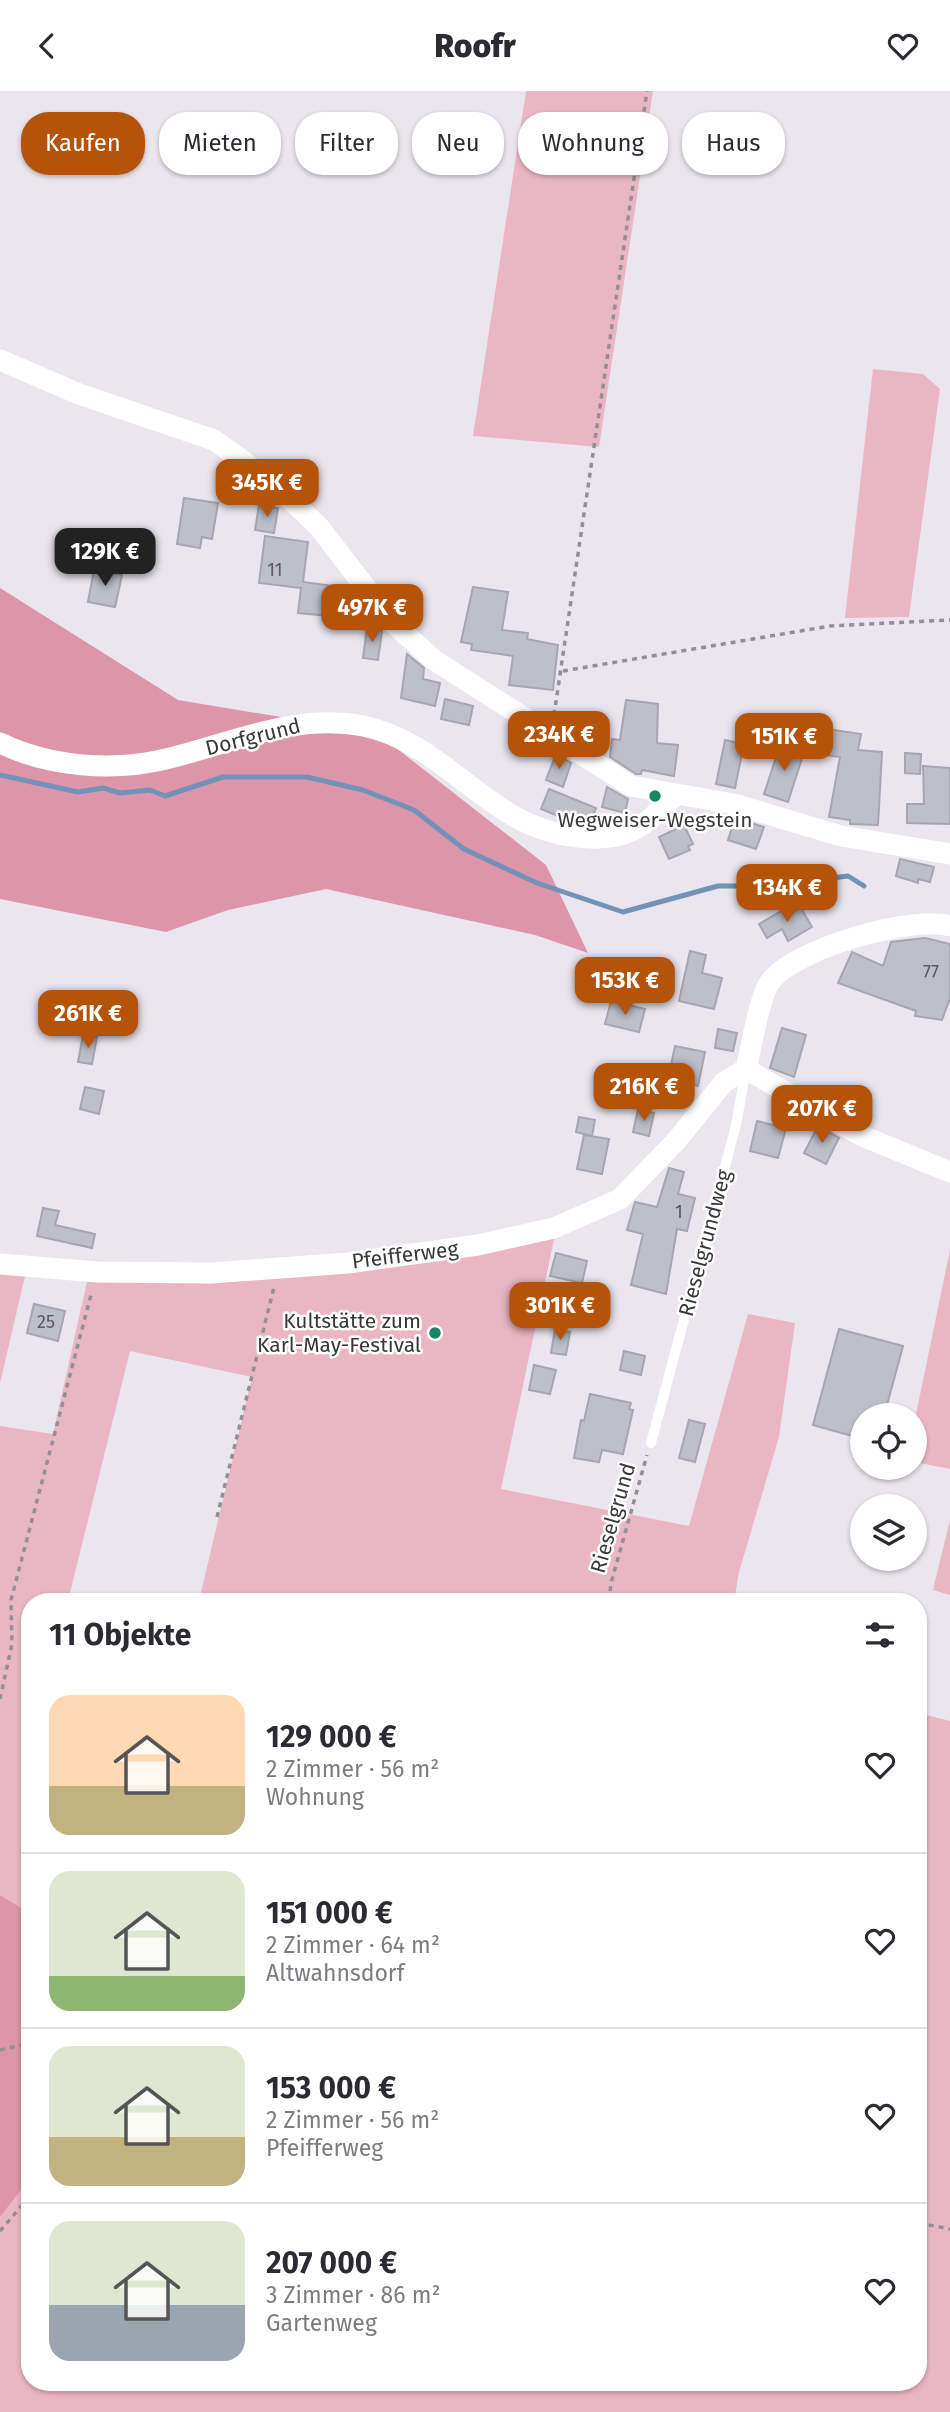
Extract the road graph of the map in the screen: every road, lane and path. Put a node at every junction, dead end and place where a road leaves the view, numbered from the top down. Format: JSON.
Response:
{"nodes":[{"id":1,"x":647,"y":91,"type":"edge"},
{"id":2,"x":0,"y":360,"type":"edge"},
{"id":3,"x":950,"y":621,"type":"edge"},
{"id":4,"x":563,"y":671,"type":"junction"},
{"id":5,"x":550,"y":733,"type":"junction"},
{"id":6,"x":0,"y":743,"type":"edge"},
{"id":7,"x":675,"y":796,"type":"junction"},
{"id":8,"x":950,"y":854,"type":"edge"},
{"id":9,"x":949,"y":919,"type":"edge"},
{"id":10,"x":746,"y":1069,"type":"junction"},
{"id":11,"x":950,"y":1172,"type":"edge"},
{"id":12,"x":0,"y":1263,"type":"edge"},
{"id":13,"x":279,"y":1268,"type":"junction"},
{"id":14,"x":97,"y":1272,"type":"junction"},
{"id":15,"x":651,"y":1443,"type":"joint"},
{"id":16,"x":217,"y":1517,"type":"dead end"},
{"id":17,"x":610,"y":1593,"type":"edge"},
{"id":18,"x":0,"y":1699,"type":"edge"},
{"id":19,"x":21,"y":2045,"type":"edge"},
{"id":20,"x":0,"y":2050,"type":"edge"},
{"id":21,"x":21,"y":2206,"type":"edge"},
{"id":22,"x":927,"y":2225,"type":"edge"},
{"id":23,"x":950,"y":2229,"type":"edge"},
{"id":24,"x":0,"y":2231,"type":"edge"}],
"edges":[{"from":1,"to":4,"type":"path"},
{"from":2,"to":5,"type":"street"},
{"from":3,"to":4,"type":"path"},
{"from":4,"to":5,"type":"path"},
{"from":5,"to":7,"type":"street"},
{"from":6,"to":7,"type":"street","name":"Dorfgrund"},
{"from":7,"to":8,"type":"street"},
{"from":9,"to":10,"type":"street","name":"Rieselgrundweg"},
{"from":10,"to":11,"type":"street"},
{"from":10,"to":13,"type":"street","name":"Pfeifferweg"},
{"from":10,"to":15,"type":"lane","name":"Rieselgrundweg"},
{"from":12,"to":14,"type":"street","name":"Pfeifferweg"},
{"from":13,"to":14,"type":"street","name":"Pfeifferweg"},
{"from":13,"to":16,"type":"path"},
{"from":14,"to":18,"type":"path"},
{"from":15,"to":17,"type":"path","name":"Rieselgrund"},
{"from":19,"to":20,"type":"path"},
{"from":21,"to":24,"type":"path"},
{"from":22,"to":23,"type":"path"}]}
